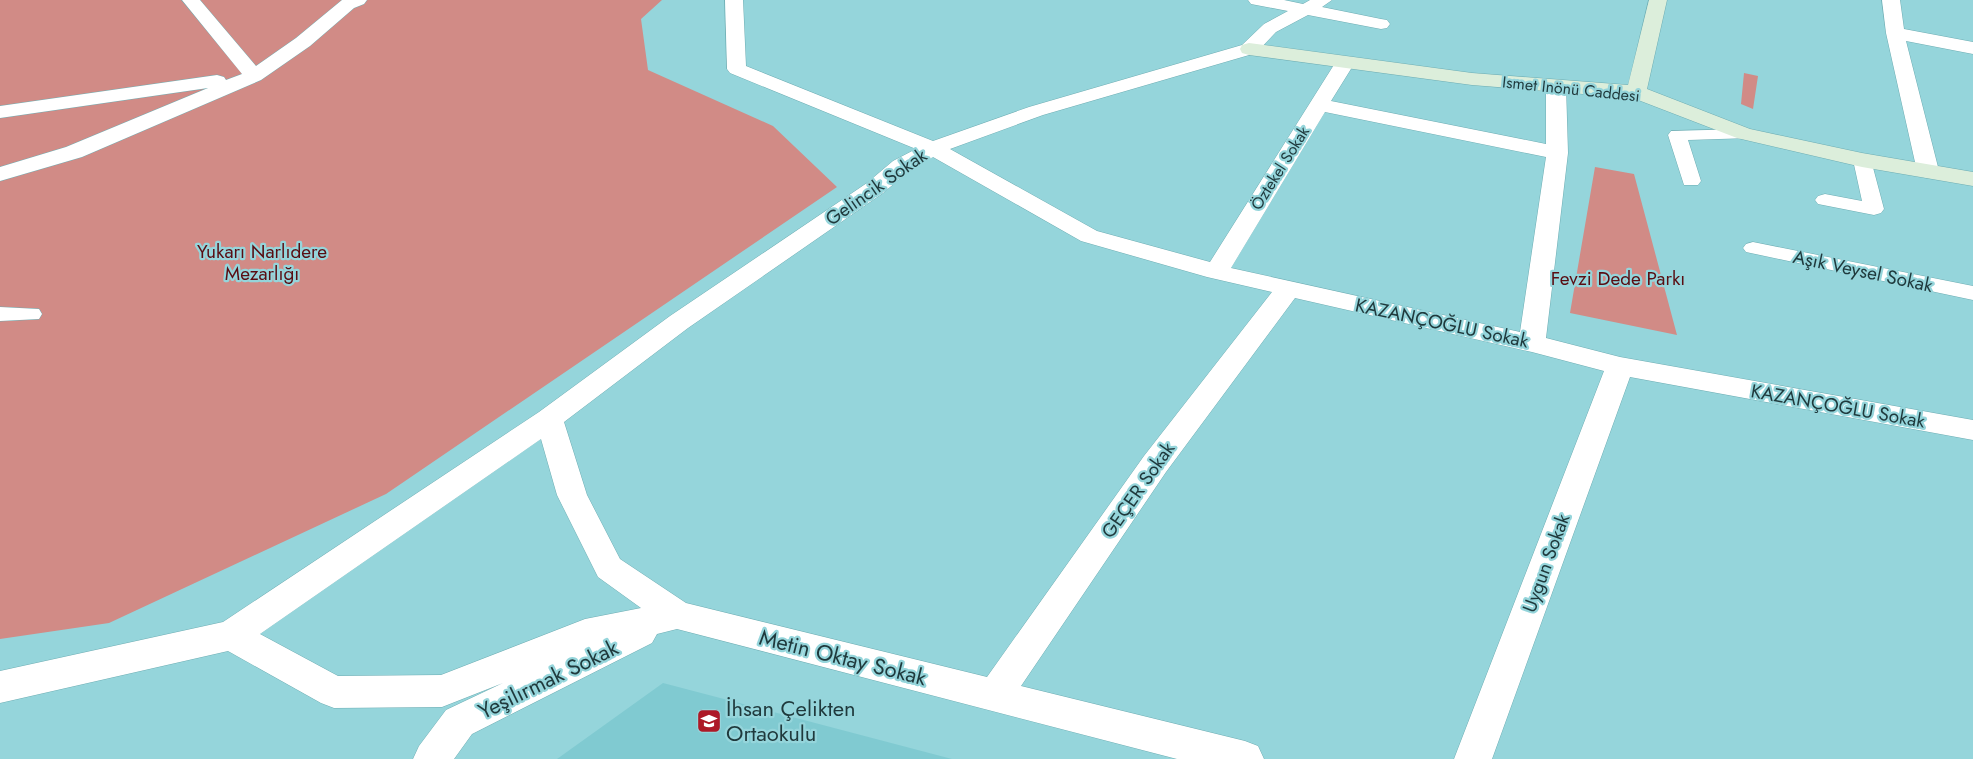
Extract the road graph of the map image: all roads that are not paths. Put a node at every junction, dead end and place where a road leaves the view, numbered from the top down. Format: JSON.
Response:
{"nodes":[{"id":1,"x":191,"y":0,"type":"edge"},
{"id":2,"x":358,"y":0,"type":"edge"},
{"id":3,"x":734,"y":0,"type":"edge"},
{"id":4,"x":1257,"y":0,"type":"edge"},
{"id":5,"x":1658,"y":0,"type":"edge"},
{"id":6,"x":1891,"y":0,"type":"edge"},
{"id":7,"x":1316,"y":5,"type":"edge"},
{"id":8,"x":1381,"y":24,"type":"dead end"},
{"id":9,"x":1896,"y":34,"type":"junction"},
{"id":10,"x":1973,"y":48,"type":"edge"},
{"id":11,"x":1249,"y":49,"type":"junction"},
{"id":12,"x":1344,"y":64,"type":"junction"},
{"id":13,"x":254,"y":76,"type":"junction"},
{"id":14,"x":1556,"y":86,"type":"junction"},
{"id":15,"x":1636,"y":92,"type":"junction"},
{"id":16,"x":1320,"y":105,"type":"junction"},
{"id":17,"x":0,"y":112,"type":"edge"},
{"id":18,"x":1744,"y":134,"type":"junction"},
{"id":19,"x":933,"y":148,"type":"junction"},
{"id":20,"x":1557,"y":153,"type":"junction"},
{"id":21,"x":1862,"y":160,"type":"junction"},
{"id":22,"x":1928,"y":171,"type":"junction"},
{"id":23,"x":0,"y":174,"type":"edge"},
{"id":24,"x":1973,"y":179,"type":"edge"},
{"id":25,"x":1691,"y":181,"type":"dead end"},
{"id":26,"x":1825,"y":200,"type":"dead end"},
{"id":27,"x":1754,"y":248,"type":"dead end"},
{"id":28,"x":1216,"y":272,"type":"junction"},
{"id":29,"x":1288,"y":289,"type":"junction"},
{"id":30,"x":1973,"y":293,"type":"edge"},
{"id":31,"x":0,"y":314,"type":"edge"},
{"id":32,"x":31,"y":314,"type":"dead end"},
{"id":33,"x":1532,"y":343,"type":"junction"},
{"id":34,"x":1620,"y":366,"type":"junction"},
{"id":35,"x":549,"y":419,"type":"junction"},
{"id":36,"x":1973,"y":430,"type":"edge"},
{"id":37,"x":677,"y":614,"type":"junction"},
{"id":38,"x":232,"y":635,"type":"junction"},
{"id":39,"x":0,"y":686,"type":"edge"},
{"id":40,"x":994,"y":696,"type":"junction"},
{"id":41,"x":432,"y":759,"type":"edge"},
{"id":42,"x":1245,"y":759,"type":"edge"},
{"id":43,"x":1473,"y":759,"type":"edge"}],
"edges":[{"from":1,"to":13,"type":"street"},
{"from":2,"to":13,"type":"street"},
{"from":3,"to":19,"type":"street","name":"KAZANÇOĞLU Sokak"},
{"from":4,"to":7,"type":"street"},
{"from":5,"to":15,"type":"street"},
{"from":6,"to":9,"type":"street"},
{"from":7,"to":8,"type":"street"},
{"from":7,"to":11,"type":"street"},
{"from":9,"to":10,"type":"street"},
{"from":9,"to":22,"type":"street"},
{"from":11,"to":12,"type":"street","name":"Ismet Inönü Caddesi"},
{"from":11,"to":19,"type":"street","name":"Gelincik Sokak"},
{"from":12,"to":14,"type":"street","name":"Ismet Inönü Caddesi"},
{"from":12,"to":16,"type":"street","name":"Öztekel Sokak"},
{"from":13,"to":17,"type":"street"},
{"from":13,"to":23,"type":"street"},
{"from":14,"to":15,"type":"street","name":"Ismet Inönü Caddesi"},
{"from":14,"to":20,"type":"street"},
{"from":15,"to":18,"type":"street","name":"Ismet Inönü Caddesi"},
{"from":16,"to":20,"type":"street"},
{"from":16,"to":28,"type":"street","name":"Öztekel Sokak"},
{"from":18,"to":21,"type":"street","name":"Ismet Inönü Caddesi"},
{"from":18,"to":25,"type":"lane"},
{"from":19,"to":28,"type":"street","name":"KAZANÇOĞLU Sokak"},
{"from":19,"to":35,"type":"street","name":"Gelincik Sokak"},
{"from":20,"to":33,"type":"street"},
{"from":21,"to":22,"type":"street","name":"Ismet Inönü Caddesi"},
{"from":21,"to":26,"type":"lane"},
{"from":22,"to":24,"type":"street","name":"Ismet Inönü Caddesi"},
{"from":27,"to":30,"type":"lane","name":"Aşık Veysel Sokak"},
{"from":28,"to":29,"type":"street","name":"KAZANÇOĞLU Sokak"},
{"from":29,"to":33,"type":"street","name":"KAZANÇOĞLU Sokak"},
{"from":29,"to":40,"type":"street","name":"GEÇER Sokak"},
{"from":31,"to":32,"type":"lane"},
{"from":33,"to":34,"type":"street","name":"KAZANÇOĞLU Sokak"},
{"from":34,"to":36,"type":"street","name":"KAZANÇOĞLU Sokak"},
{"from":34,"to":43,"type":"street","name":"Uygun Sokak"},
{"from":35,"to":37,"type":"street","name":"Metin Oktay Sokak"},
{"from":35,"to":38,"type":"street","name":"Gelincik Sokak"},
{"from":37,"to":38,"type":"street"},
{"from":37,"to":40,"type":"street","name":"Metin Oktay Sokak"},
{"from":37,"to":41,"type":"street","name":"Yeşilırmak Sokak"},
{"from":38,"to":39,"type":"street"},
{"from":40,"to":42,"type":"street","name":"Metin Oktay Sokak"}]}
